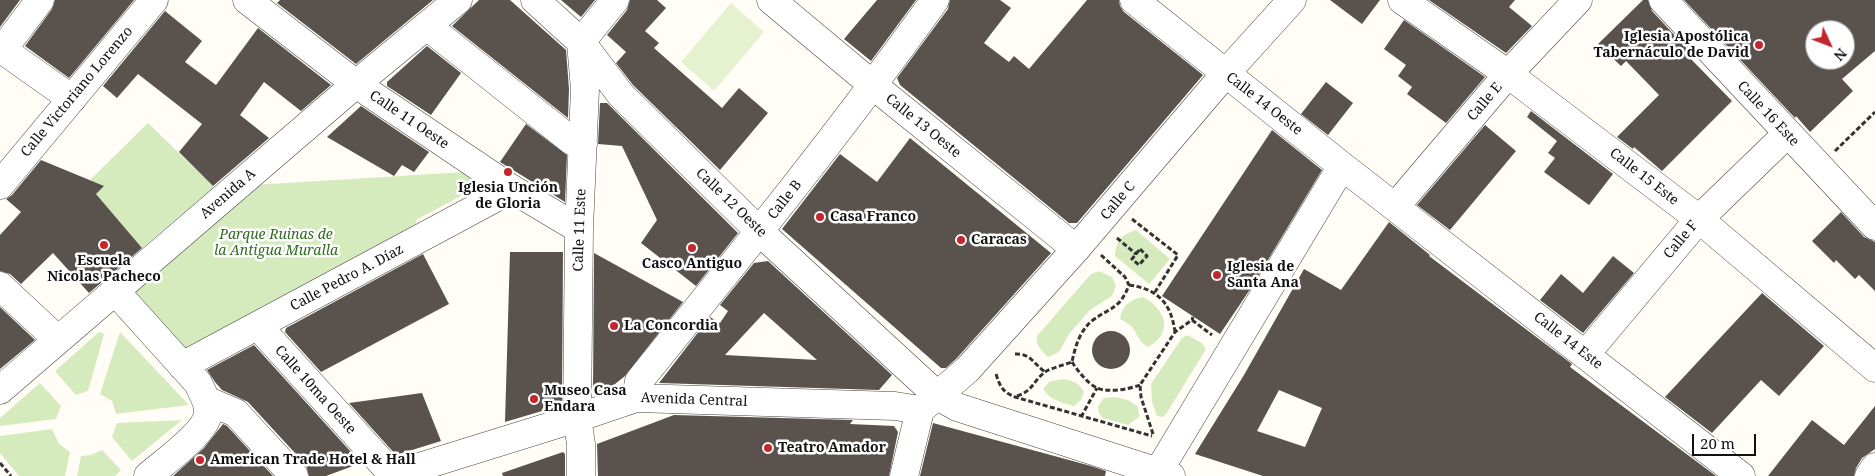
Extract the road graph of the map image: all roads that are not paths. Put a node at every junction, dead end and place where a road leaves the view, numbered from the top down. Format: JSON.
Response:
{"nodes":[{"id":1,"x":40,"y":0,"type":"edge"},
{"id":2,"x":154,"y":0,"type":"edge"},
{"id":3,"x":247,"y":0,"type":"edge"},
{"id":4,"x":458,"y":0,"type":"edge"},
{"id":5,"x":535,"y":0,"type":"edge"},
{"id":6,"x":615,"y":0,"type":"edge"},
{"id":7,"x":771,"y":0,"type":"edge"},
{"id":8,"x":935,"y":0,"type":"edge"},
{"id":9,"x":1134,"y":0,"type":"edge"},
{"id":10,"x":1292,"y":0,"type":"edge"},
{"id":11,"x":1402,"y":0,"type":"edge"},
{"id":12,"x":1578,"y":0,"type":"edge"},
{"id":13,"x":1663,"y":0,"type":"edge"},
{"id":14,"x":427,"y":26,"type":"junction"},
{"id":15,"x":581,"y":42,"type":"junction"},
{"id":16,"x":1,"y":48,"type":"edge"},
{"id":17,"x":1225,"y":74,"type":"junction"},
{"id":18,"x":1508,"y":74,"type":"junction"},
{"id":19,"x":356,"y":84,"type":"junction"},
{"id":20,"x":874,"y":86,"type":"junction"},
{"id":21,"x":72,"y":99,"type":"junction"},
{"id":22,"x":1787,"y":134,"type":"junction"},
{"id":23,"x":582,"y":144,"type":"junction"},
{"id":24,"x":1342,"y":166,"type":"junction"},
{"id":25,"x":0,"y":185,"type":"edge"},
{"id":26,"x":512,"y":189,"type":"junction"},
{"id":27,"x":1395,"y":207,"type":"junction"},
{"id":28,"x":1699,"y":219,"type":"junction"},
{"id":29,"x":1875,"y":226,"type":"edge"},
{"id":30,"x":579,"y":229,"type":"junction"},
{"id":31,"x":760,"y":232,"type":"junction"},
{"id":32,"x":1087,"y":251,"type":"junction"},
{"id":33,"x":0,"y":286,"type":"edge"},
{"id":34,"x":115,"y":291,"type":"junction"},
{"id":35,"x":258,"y":326,"type":"junction"},
{"id":36,"x":58,"y":340,"type":"junction"},
{"id":37,"x":1585,"y":355,"type":"junction"},
{"id":38,"x":182,"y":366,"type":"junction"},
{"id":39,"x":1875,"y":368,"type":"edge"},
{"id":40,"x":0,"y":390,"type":"edge"},
{"id":41,"x":636,"y":398,"type":"junction"},
{"id":42,"x":206,"y":400,"type":"junction"},
{"id":43,"x":929,"y":403,"type":"junction"},
{"id":44,"x":577,"y":418,"type":"junction"},
{"id":45,"x":1875,"y":467,"type":"edge"},
{"id":46,"x":1165,"y":474,"type":"edge"},
{"id":47,"x":391,"y":475,"type":"edge"},
{"id":48,"x":148,"y":476,"type":"edge"},
{"id":49,"x":294,"y":476,"type":"edge"},
{"id":50,"x":580,"y":476,"type":"edge"},
{"id":51,"x":904,"y":476,"type":"edge"},
{"id":52,"x":1741,"y":476,"type":"edge"},
{"id":53,"x":1868,"y":476,"type":"edge"}],
"edges":[{"from":1,"to":16,"type":"street"},
{"from":2,"to":21,"type":"street","name":"Calle Victoriano Lorenzo"},
{"from":3,"to":19,"type":"street","name":"Calle 11 Oeste"},
{"from":4,"to":14,"type":"street","name":"Avenida A"},
{"from":5,"to":15,"type":"street","name":"Calle 12 Oeste"},
{"from":6,"to":15,"type":"street"},
{"from":7,"to":20,"type":"street","name":"Calle 13 Oeste"},
{"from":8,"to":20,"type":"street","name":"Calle B"},
{"from":9,"to":17,"type":"street","name":"Calle 14 Oeste"},
{"from":10,"to":17,"type":"street","name":"Calle C"},
{"from":11,"to":18,"type":"street","name":"Calle 15 Este"},
{"from":12,"to":18,"type":"street","name":"Calle E"},
{"from":13,"to":22,"type":"street","name":"Calle 16 Este"},
{"from":14,"to":19,"type":"street","name":"Avenida A"},
{"from":14,"to":23,"type":"street"},
{"from":15,"to":23,"type":"street","name":"Calle 11 Este"},
{"from":15,"to":31,"type":"street","name":"Calle 12 Oeste"},
{"from":16,"to":21,"type":"street"},
{"from":17,"to":24,"type":"street","name":"Calle 14 Oeste"},
{"from":17,"to":32,"type":"street","name":"Calle C"},
{"from":18,"to":27,"type":"street","name":"Calle E"},
{"from":18,"to":28,"type":"street","name":"Calle 15 Este"},
{"from":19,"to":26,"type":"street","name":"Calle 11 Oeste"},
{"from":19,"to":34,"type":"street","name":"Avenida A"},
{"from":20,"to":31,"type":"street","name":"Calle B"},
{"from":20,"to":32,"type":"street","name":"Calle 13 Oeste"},
{"from":21,"to":25,"type":"street","name":"Calle Victoriano Lorenzo"},
{"from":22,"to":28,"type":"street","name":"Calle F"},
{"from":22,"to":29,"type":"street","name":"Calle 16 Este"},
{"from":23,"to":30,"type":"street","name":"Calle 11 Este"},
{"from":24,"to":27,"type":"street","name":"Calle 14 Oeste"},
{"from":24,"to":46,"type":"street"},
{"from":26,"to":30,"type":"street","name":"Calle 11 Oeste"},
{"from":26,"to":35,"type":"street","name":"Calle Pedro A. Díaz"},
{"from":27,"to":37,"type":"street","name":"Calle 14 Este"},
{"from":28,"to":37,"type":"street","name":"Calle F"},
{"from":28,"to":39,"type":"street","name":"Calle 15 Este"},
{"from":30,"to":44,"type":"street","name":"Calle 11 Este"},
{"from":31,"to":41,"type":"street","name":"Calle B"},
{"from":31,"to":43,"type":"street","name":"Calle 12 Oeste"},
{"from":32,"to":43,"type":"street","name":"Calle C"},
{"from":33,"to":36,"type":"street"},
{"from":34,"to":36,"type":"street","name":"Avenida A"},
{"from":34,"to":38,"type":"street"},
{"from":35,"to":38,"type":"street","name":"Calle Pedro A. Díaz"},
{"from":35,"to":47,"type":"street","name":"Calle 10ma Oeste"},
{"from":36,"to":40,"type":"street","name":"Avenida A"},
{"from":37,"to":52,"type":"street","name":"Calle 14 Este"},
{"from":38,"to":42,"type":"street"},
{"from":41,"to":43,"type":"street","name":"Avenida Central"},
{"from":41,"to":44,"type":"street","name":"Avenida Central"},
{"from":42,"to":48,"type":"street"},
{"from":42,"to":49,"type":"street"},
{"from":43,"to":46,"type":"street","name":"Avenida Central"},
{"from":43,"to":51,"type":"street"},
{"from":44,"to":47,"type":"street","name":"Avenida Central"},
{"from":44,"to":50,"type":"street","name":"Calle 11 Este"},
{"from":45,"to":53,"type":"street"}]}
